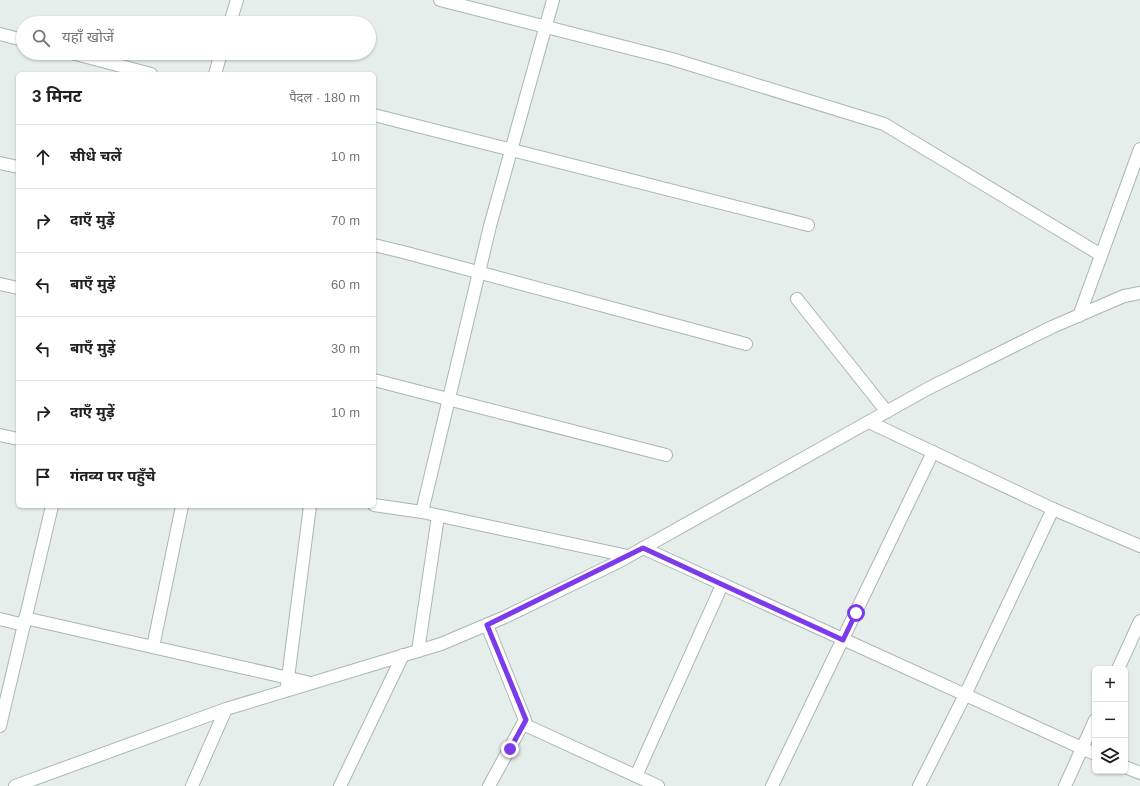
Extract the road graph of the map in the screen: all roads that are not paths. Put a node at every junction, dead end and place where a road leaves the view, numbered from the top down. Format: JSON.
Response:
{"nodes":[{"id":1,"x":237,"y":0,"type":"edge"},
{"id":2,"x":440,"y":0,"type":"edge"},
{"id":3,"x":553,"y":0,"type":"edge"},
{"id":4,"x":232,"y":16,"type":"edge"},
{"id":5,"x":546,"y":27,"type":"junction"},
{"id":6,"x":0,"y":34,"type":"edge"},
{"id":7,"x":16,"y":38,"type":"edge"},
{"id":8,"x":98,"y":60,"type":"edge"},
{"id":9,"x":219,"y":60,"type":"edge"},
{"id":10,"x":143,"y":72,"type":"edge"},
{"id":11,"x":216,"y":72,"type":"edge"},
{"id":12,"x":376,"y":116,"type":"edge"},
{"id":13,"x":1140,"y":149,"type":"edge"},
{"id":14,"x":511,"y":150,"type":"junction"},
{"id":15,"x":0,"y":163,"type":"edge"},
{"id":16,"x":16,"y":167,"type":"edge"},
{"id":17,"x":1136,"y":169,"type":"edge"},
{"id":18,"x":808,"y":225,"type":"dead end"},
{"id":19,"x":376,"y":246,"type":"edge"},
{"id":20,"x":1101,"y":255,"type":"junction"},
{"id":21,"x":479,"y":272,"type":"junction"},
{"id":22,"x":0,"y":284,"type":"edge"},
{"id":23,"x":16,"y":288,"type":"edge"},
{"id":24,"x":1140,"y":293,"type":"edge"},
{"id":25,"x":797,"y":299,"type":"dead end"},
{"id":26,"x":1079,"y":316,"type":"junction"},
{"id":27,"x":746,"y":344,"type":"dead end"},
{"id":28,"x":376,"y":381,"type":"edge"},
{"id":29,"x":448,"y":400,"type":"junction"},
{"id":30,"x":888,"y":412,"type":"junction"},
{"id":31,"x":869,"y":422,"type":"junction"},
{"id":32,"x":0,"y":435,"type":"edge"},
{"id":33,"x":16,"y":439,"type":"edge"},
{"id":34,"x":933,"y":452,"type":"junction"},
{"id":35,"x":666,"y":455,"type":"dead end"},
{"id":36,"x":376,"y":505,"type":"edge"},
{"id":37,"x":52,"y":508,"type":"edge"},
{"id":38,"x":182,"y":508,"type":"edge"},
{"id":39,"x":310,"y":508,"type":"edge"},
{"id":40,"x":1053,"y":509,"type":"junction"},
{"id":41,"x":422,"y":512,"type":"junction"},
{"id":42,"x":438,"y":516,"type":"junction"},
{"id":43,"x":1140,"y":546,"type":"edge"},
{"id":44,"x":643,"y":548,"type":"junction"},
{"id":45,"x":628,"y":556,"type":"junction"},
{"id":46,"x":722,"y":585,"type":"junction"},
{"id":47,"x":0,"y":619,"type":"edge"},
{"id":48,"x":1140,"y":621,"type":"edge"},
{"id":49,"x":25,"y":622,"type":"junction"},
{"id":50,"x":487,"y":625,"type":"junction"},
{"id":51,"x":843,"y":640,"type":"junction"},
{"id":52,"x":152,"y":647,"type":"junction"},
{"id":53,"x":418,"y":651,"type":"junction"},
{"id":54,"x":404,"y":655,"type":"junction"},
{"id":55,"x":1119,"y":666,"type":"edge"},
{"id":56,"x":288,"y":678,"type":"junction"},
{"id":57,"x":312,"y":683,"type":"junction"},
{"id":58,"x":286,"y":691,"type":"junction"},
{"id":59,"x":965,"y":695,"type":"junction"},
{"id":60,"x":226,"y":709,"type":"junction"},
{"id":61,"x":2,"y":711,"type":"edge"},
{"id":62,"x":523,"y":724,"type":"junction"},
{"id":63,"x":0,"y":726,"type":"edge"},
{"id":64,"x":1092,"y":726,"type":"edge"},
{"id":65,"x":1082,"y":748,"type":"junction"},
{"id":66,"x":1092,"y":753,"type":"edge"},
{"id":67,"x":1128,"y":768,"type":"edge"},
{"id":68,"x":1140,"y":773,"type":"edge"},
{"id":69,"x":636,"y":776,"type":"junction"},
{"id":70,"x":15,"y":786,"type":"edge"},
{"id":71,"x":192,"y":786,"type":"edge"},
{"id":72,"x":340,"y":786,"type":"edge"},
{"id":73,"x":489,"y":786,"type":"edge"},
{"id":74,"x":658,"y":786,"type":"edge"},
{"id":75,"x":772,"y":786,"type":"edge"},
{"id":76,"x":919,"y":786,"type":"edge"},
{"id":77,"x":1065,"y":786,"type":"edge"}],
"edges":[{"from":1,"to":4,"type":"street"},
{"from":2,"to":5,"type":"street"},
{"from":3,"to":5,"type":"street"},
{"from":5,"to":14,"type":"street"},
{"from":5,"to":20,"type":"street"},
{"from":6,"to":7,"type":"street"},
{"from":8,"to":10,"type":"street"},
{"from":9,"to":11,"type":"street"},
{"from":12,"to":14,"type":"street"},
{"from":13,"to":17,"type":"street"},
{"from":14,"to":18,"type":"street"},
{"from":14,"to":21,"type":"street"},
{"from":15,"to":16,"type":"street"},
{"from":17,"to":20,"type":"street"},
{"from":19,"to":21,"type":"street"},
{"from":20,"to":26,"type":"street"},
{"from":21,"to":27,"type":"street"},
{"from":21,"to":29,"type":"street"},
{"from":22,"to":23,"type":"street"},
{"from":24,"to":26,"type":"street"},
{"from":25,"to":30,"type":"street"},
{"from":26,"to":30,"type":"street"},
{"from":28,"to":29,"type":"street"},
{"from":29,"to":35,"type":"street"},
{"from":29,"to":41,"type":"street"},
{"from":30,"to":31,"type":"street"},
{"from":31,"to":34,"type":"street"},
{"from":31,"to":44,"type":"street"},
{"from":32,"to":33,"type":"street"},
{"from":34,"to":40,"type":"street"},
{"from":34,"to":51,"type":"street"},
{"from":36,"to":41,"type":"street"},
{"from":37,"to":49,"type":"street"},
{"from":38,"to":52,"type":"street"},
{"from":39,"to":56,"type":"street"},
{"from":40,"to":43,"type":"street"},
{"from":40,"to":59,"type":"street"},
{"from":41,"to":42,"type":"street"},
{"from":42,"to":45,"type":"street"},
{"from":42,"to":53,"type":"street"},
{"from":44,"to":45,"type":"street"},
{"from":44,"to":46,"type":"street"},
{"from":45,"to":50,"type":"street"},
{"from":46,"to":51,"type":"street"},
{"from":46,"to":69,"type":"street"},
{"from":47,"to":49,"type":"street"},
{"from":48,"to":55,"type":"street"},
{"from":49,"to":52,"type":"street"},
{"from":49,"to":61,"type":"street"},
{"from":50,"to":53,"type":"street"},
{"from":50,"to":62,"type":"street"},
{"from":51,"to":59,"type":"street"},
{"from":51,"to":75,"type":"street"},
{"from":52,"to":56,"type":"street"},
{"from":53,"to":54,"type":"street"},
{"from":54,"to":57,"type":"street"},
{"from":54,"to":72,"type":"street"},
{"from":56,"to":57,"type":"street"},
{"from":56,"to":58,"type":"street"},
{"from":57,"to":58,"type":"street"},
{"from":58,"to":60,"type":"street"},
{"from":59,"to":65,"type":"street"},
{"from":59,"to":76,"type":"street"},
{"from":60,"to":70,"type":"street"},
{"from":60,"to":71,"type":"street"},
{"from":61,"to":63,"type":"street"},
{"from":62,"to":69,"type":"street"},
{"from":62,"to":73,"type":"street"},
{"from":64,"to":65,"type":"street"},
{"from":65,"to":66,"type":"street"},
{"from":65,"to":77,"type":"street"},
{"from":67,"to":68,"type":"street"},
{"from":69,"to":74,"type":"street"}]}
